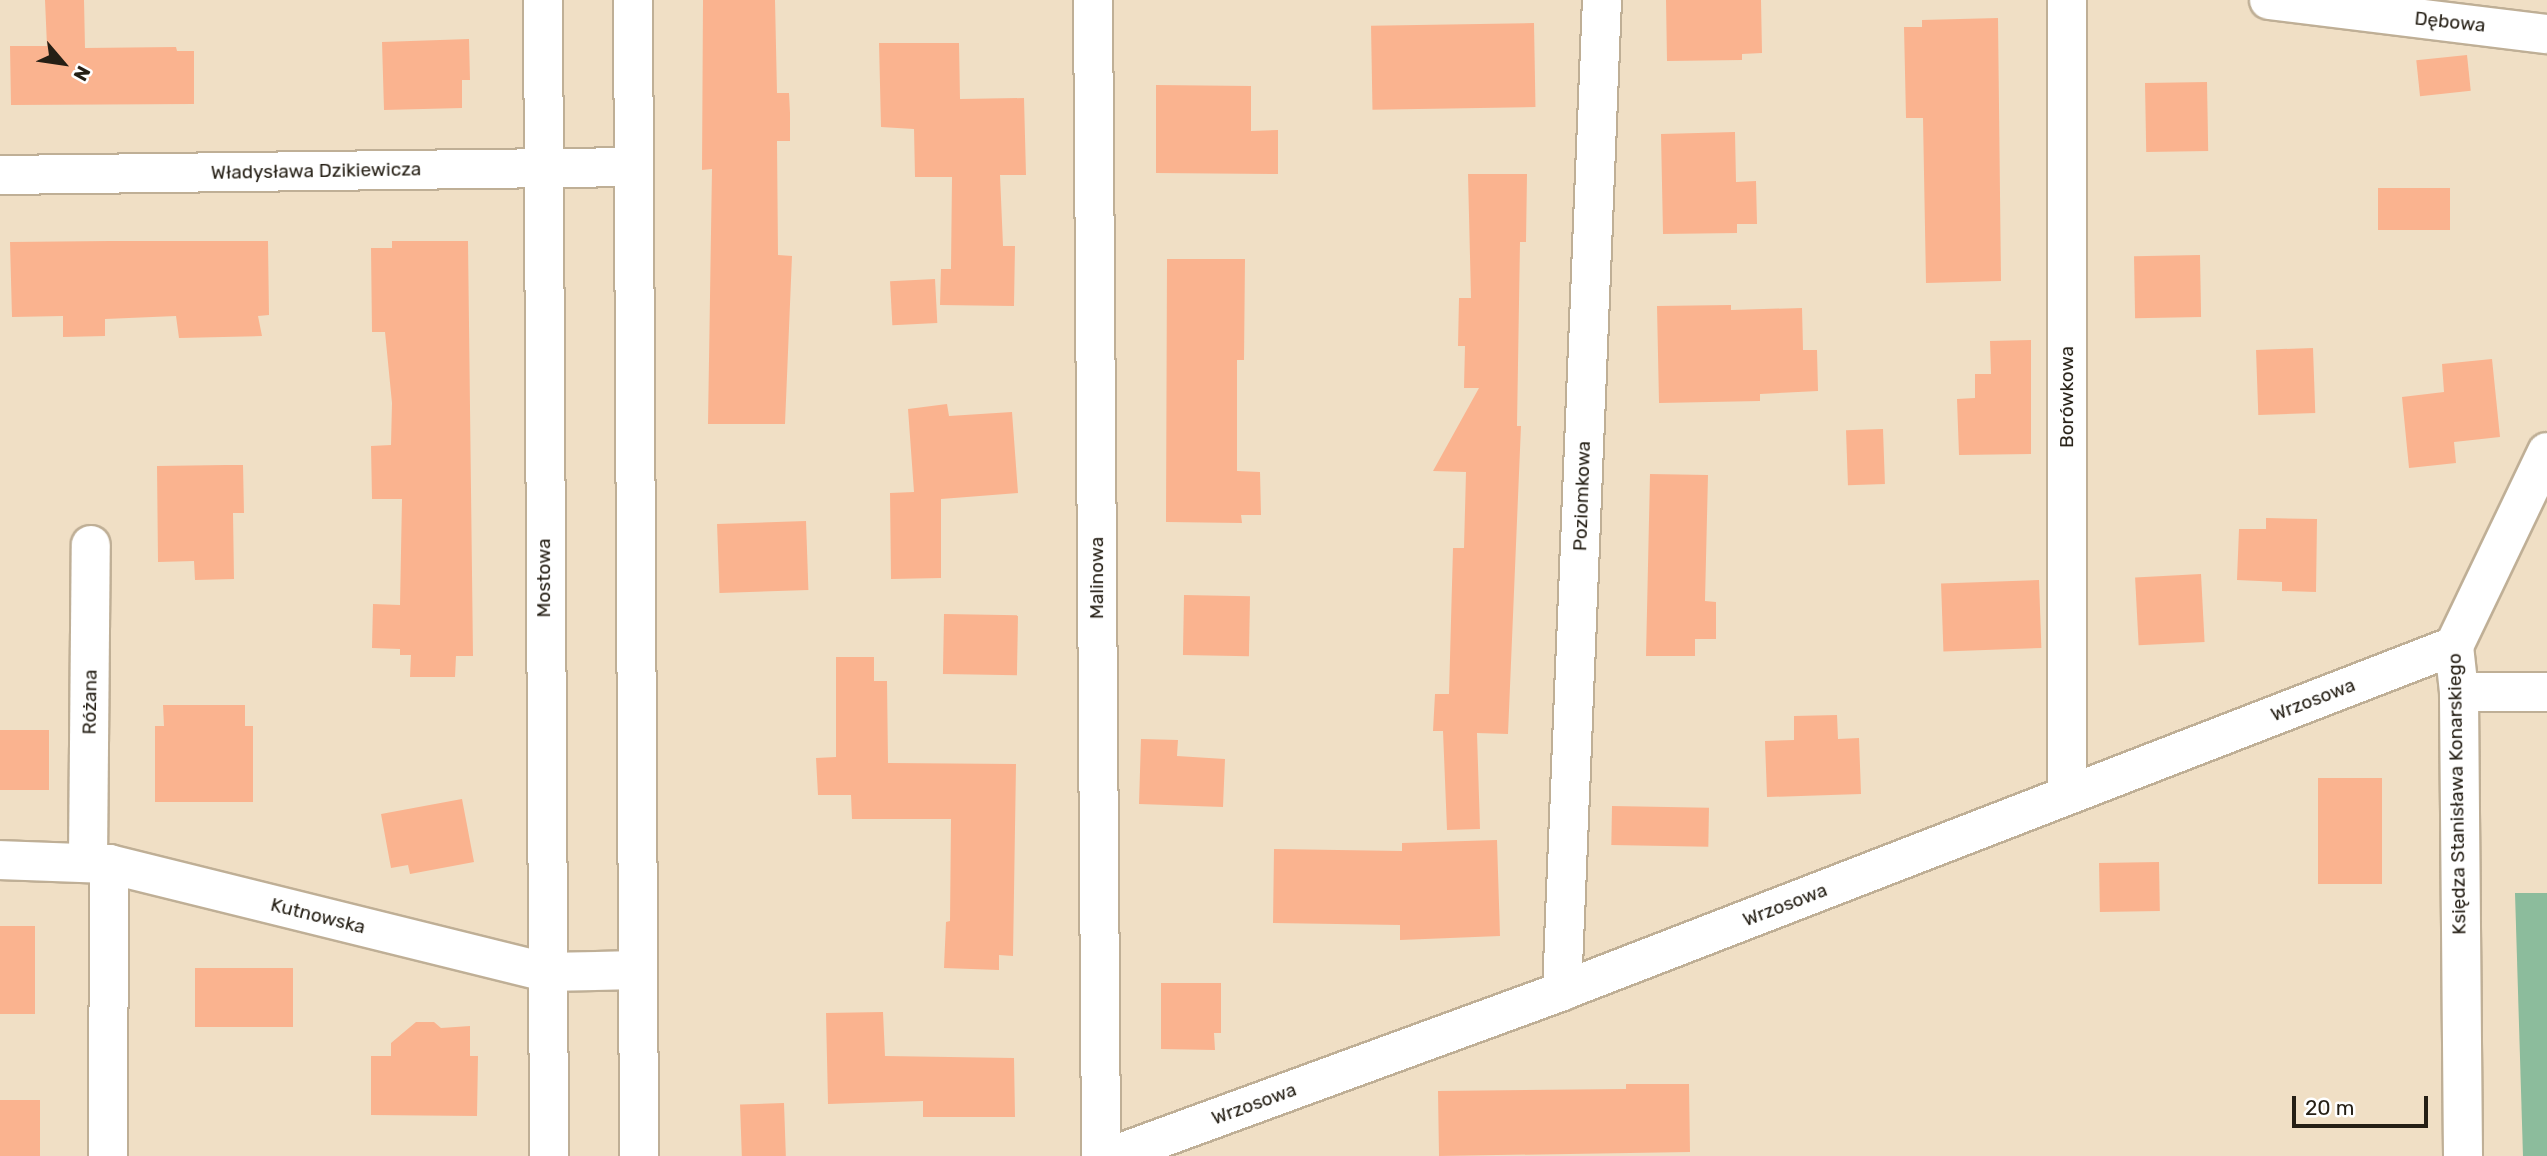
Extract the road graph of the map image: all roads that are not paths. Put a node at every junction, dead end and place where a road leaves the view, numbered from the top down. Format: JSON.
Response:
{"nodes":[{"id":1,"x":543,"y":0,"type":"edge"},
{"id":2,"x":633,"y":0,"type":"edge"},
{"id":3,"x":1093,"y":0,"type":"edge"},
{"id":4,"x":1602,"y":0,"type":"edge"},
{"id":5,"x":2067,"y":0,"type":"edge"},
{"id":6,"x":2269,"y":0,"type":"edge"},
{"id":7,"x":2547,"y":34,"type":"edge"},
{"id":8,"x":633,"y":167,"type":"junction"},
{"id":9,"x":545,"y":169,"type":"junction"},
{"id":10,"x":0,"y":175,"type":"edge"},
{"id":11,"x":2547,"y":452,"type":"edge"},
{"id":12,"x":91,"y":545,"type":"dead end"},
{"id":13,"x":2454,"y":646,"type":"junction"},
{"id":14,"x":2459,"y":692,"type":"junction"},
{"id":15,"x":2547,"y":692,"type":"edge"},
{"id":16,"x":2067,"y":795,"type":"junction"},
{"id":17,"x":0,"y":860,"type":"edge"},
{"id":18,"x":99,"y":862,"type":"junction"},
{"id":19,"x":637,"y":970,"type":"junction"},
{"id":20,"x":545,"y":972,"type":"junction"},
{"id":21,"x":1562,"y":991,"type":"junction"},
{"id":22,"x":108,"y":1156,"type":"edge"},
{"id":23,"x":549,"y":1156,"type":"edge"},
{"id":24,"x":639,"y":1156,"type":"edge"},
{"id":25,"x":1101,"y":1156,"type":"edge"},
{"id":26,"x":1112,"y":1156,"type":"edge"},
{"id":27,"x":2463,"y":1156,"type":"edge"}],
"edges":[{"from":1,"to":9,"type":"street","name":"Mostowa"},
{"from":2,"to":8,"type":"street"},
{"from":3,"to":25,"type":"street","name":"Malinowa"},
{"from":4,"to":21,"type":"street","name":"Poziomkowa"},
{"from":5,"to":16,"type":"street","name":"Borówkowa"},
{"from":6,"to":7,"type":"street","name":"Dębowa"},
{"from":8,"to":9,"type":"street","name":"Władysława Dzikiewicza"},
{"from":8,"to":19,"type":"street"},
{"from":9,"to":10,"type":"street","name":"Władysława Dzikiewicza"},
{"from":9,"to":20,"type":"street","name":"Mostowa"},
{"from":11,"to":13,"type":"street","name":"Księdza Stanisława Konarskiego"},
{"from":12,"to":18,"type":"street","name":"Różana"},
{"from":13,"to":14,"type":"street","name":"Księdza Stanisława Konarskiego"},
{"from":13,"to":16,"type":"street","name":"Wrzosowa"},
{"from":14,"to":15,"type":"street"},
{"from":14,"to":27,"type":"street","name":"Księdza Stanisława Konarskiego"},
{"from":16,"to":21,"type":"street","name":"Wrzosowa"},
{"from":17,"to":18,"type":"street","name":"Kutnowska"},
{"from":18,"to":20,"type":"street","name":"Kutnowska"},
{"from":18,"to":22,"type":"street","name":"Różana"},
{"from":19,"to":20,"type":"street","name":"Kutnowska"},
{"from":19,"to":24,"type":"street"},
{"from":20,"to":23,"type":"street","name":"Mostowa"},
{"from":21,"to":26,"type":"street","name":"Wrzosowa"}]}
